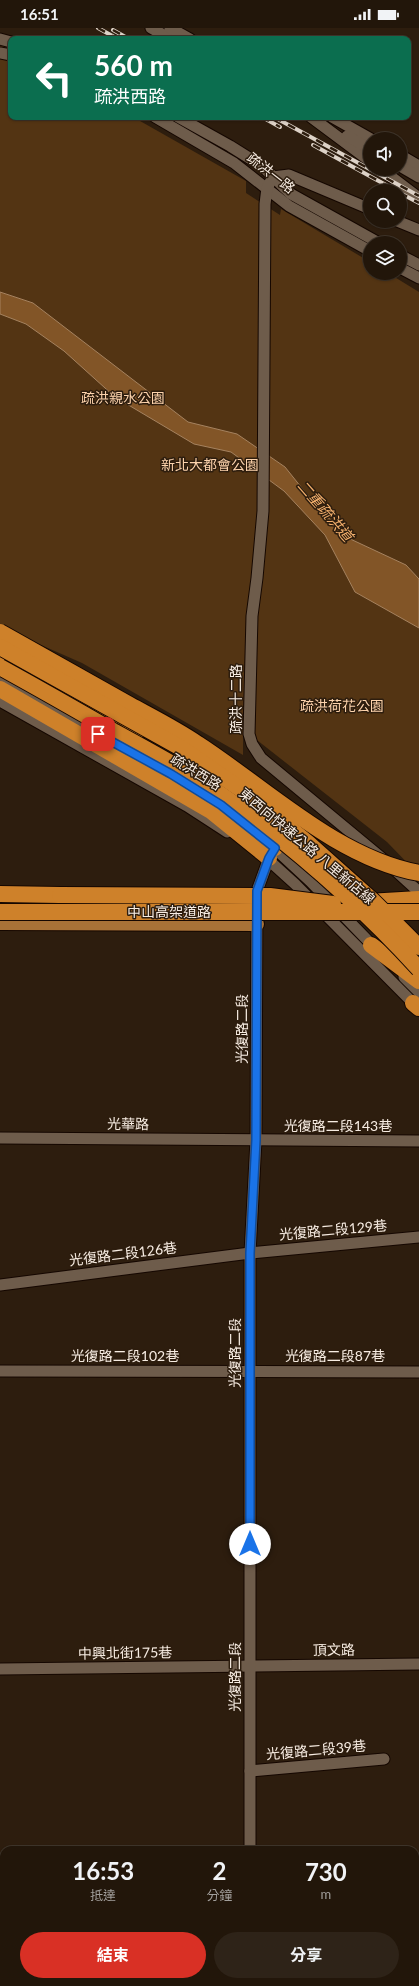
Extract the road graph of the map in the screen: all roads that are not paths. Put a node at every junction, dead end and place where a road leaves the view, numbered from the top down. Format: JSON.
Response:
{"nodes":[{"id":1,"x":151,"y":28,"type":"edge"},
{"id":2,"x":170,"y":28,"type":"edge"},
{"id":3,"x":166,"y":36,"type":"edge"},
{"id":4,"x":185,"y":36,"type":"edge"},
{"id":5,"x":160,"y":120,"type":"edge"},
{"id":6,"x":183,"y":120,"type":"edge"},
{"id":7,"x":316,"y":120,"type":"edge"},
{"id":8,"x":317,"y":120,"type":"edge"},
{"id":9,"x":337,"y":120,"type":"edge"},
{"id":10,"x":363,"y":134,"type":"edge"},
{"id":11,"x":363,"y":145,"type":"edge"},
{"id":12,"x":363,"y":156,"type":"edge"},
{"id":13,"x":407,"y":162,"type":"edge"},
{"id":14,"x":407,"y":168,"type":"edge"},
{"id":15,"x":418,"y":172,"type":"edge"},
{"id":16,"x":390,"y":176,"type":"edge"},
{"id":17,"x":273,"y":178,"type":"junction"},
{"id":18,"x":267,"y":188,"type":"junction"},
{"id":19,"x":419,"y":198,"type":"edge"},
{"id":20,"x":363,"y":206,"type":"edge"},
{"id":21,"x":407,"y":225,"type":"edge"},
{"id":22,"x":419,"y":230,"type":"edge"},
{"id":23,"x":366,"y":236,"type":"edge"},
{"id":24,"x":363,"y":247,"type":"edge"},
{"id":25,"x":407,"y":259,"type":"edge"},
{"id":26,"x":419,"y":266,"type":"edge"},
{"id":27,"x":407,"y":272,"type":"edge"},
{"id":28,"x":419,"y":278,"type":"edge"},
{"id":29,"x":0,"y":632,"type":"edge"},
{"id":30,"x":0,"y":647,"type":"edge"},
{"id":31,"x":0,"y":656,"type":"edge"},
{"id":32,"x":0,"y":667,"type":"edge"},
{"id":33,"x":0,"y":679,"type":"edge"},
{"id":34,"x":0,"y":689,"type":"edge"},
{"id":35,"x":0,"y":701,"type":"edge"},
{"id":36,"x":272,"y":853,"type":"junction"},
{"id":37,"x":419,"y":873,"type":"edge"},
{"id":38,"x":0,"y":889,"type":"edge"},
{"id":39,"x":257,"y":891,"type":"junction"},
{"id":40,"x":419,"y":892,"type":"edge"},
{"id":41,"x":0,"y":894,"type":"edge"},
{"id":42,"x":419,"y":899,"type":"edge"},
{"id":43,"x":0,"y":902,"type":"edge"},
{"id":44,"x":335,"y":908,"type":"junction"},
{"id":45,"x":0,"y":912,"type":"edge"},
{"id":46,"x":419,"y":912,"type":"edge"},
{"id":47,"x":0,"y":918,"type":"edge"},
{"id":48,"x":0,"y":923,"type":"edge"},
{"id":49,"x":257,"y":924,"type":"junction"},
{"id":50,"x":371,"y":945,"type":"junction"},
{"id":51,"x":419,"y":947,"type":"edge"},
{"id":52,"x":419,"y":969,"type":"edge"},
{"id":53,"x":419,"y":981,"type":"edge"},
{"id":54,"x":418,"y":1003,"type":"edge"},
{"id":55,"x":0,"y":1138,"type":"edge"},
{"id":56,"x":256,"y":1140,"type":"junction"},
{"id":57,"x":419,"y":1141,"type":"edge"},
{"id":58,"x":419,"y":1237,"type":"edge"},
{"id":59,"x":250,"y":1253,"type":"junction"},
{"id":60,"x":0,"y":1285,"type":"edge"},
{"id":61,"x":250,"y":1370,"type":"junction"},
{"id":62,"x":0,"y":1371,"type":"edge"},
{"id":63,"x":419,"y":1372,"type":"edge"},
{"id":64,"x":419,"y":1664,"type":"edge"},
{"id":65,"x":250,"y":1666,"type":"junction"},
{"id":66,"x":0,"y":1669,"type":"edge"},
{"id":67,"x":384,"y":1759,"type":"dead end"},
{"id":68,"x":250,"y":1771,"type":"junction"},
{"id":69,"x":250,"y":1846,"type":"edge"}],
"edges":[{"from":1,"to":3,"type":"street"},
{"from":2,"to":4,"type":"street"},
{"from":5,"to":18,"type":"street","name":"疏洪一路"},
{"from":6,"to":17,"type":"street","name":"疏洪一路"},
{"from":7,"to":12,"type":"street"},
{"from":8,"to":11,"type":"street"},
{"from":9,"to":10,"type":"street"},
{"from":13,"to":15,"type":"street"},
{"from":14,"to":15,"type":"street"},
{"from":16,"to":19,"type":"street"},
{"from":17,"to":18,"type":"street"},
{"from":17,"to":20,"type":"street"},
{"from":17,"to":23,"type":"street","name":"疏洪一路"},
{"from":18,"to":24,"type":"street","name":"疏洪一路"},
{"from":18,"to":40,"type":"street","name":"疏洪十二路"},
{"from":21,"to":22,"type":"street"},
{"from":25,"to":26,"type":"street"},
{"from":27,"to":28,"type":"street"},
{"from":29,"to":37,"type":"highway","bridge":true},
{"from":30,"to":51,"type":"highway","name":"東西向快速公路 八里新店線","bridge":true},
{"from":31,"to":36,"type":"highway"},
{"from":32,"to":52,"type":"highway","name":"東西向快速公路 八里新店線","bridge":true},
{"from":33,"to":36,"type":"street","name":"疏洪西路"},
{"from":34,"to":36,"type":"highway"},
{"from":35,"to":36,"type":"street","name":"疏洪西路"},
{"from":36,"to":39,"type":"street","name":"光復路二段"},
{"from":36,"to":50,"type":"street","name":"疏洪西路"},
{"from":36,"to":54,"type":"street","name":"疏洪西路"},
{"from":38,"to":39,"type":"main road"},
{"from":39,"to":49,"type":"street","name":"光復路二段"},
{"from":41,"to":44,"type":"highway","bridge":true},
{"from":42,"to":44,"type":"highway","bridge":true},
{"from":43,"to":44,"type":"highway","name":"中山高架道路","bridge":true},
{"from":44,"to":45,"type":"highway","name":"中山高架道路","bridge":true},
{"from":44,"to":46,"type":"highway","bridge":true},
{"from":44,"to":47,"type":"highway","bridge":true},
{"from":48,"to":49,"type":"main road"},
{"from":49,"to":56,"type":"street","name":"光復路二段"},
{"from":50,"to":53,"type":"highway"},
{"from":50,"to":54,"type":"street","name":"疏洪西路"},
{"from":55,"to":56,"type":"street","name":"光華路"},
{"from":56,"to":57,"type":"street","name":"光復路二段143巷"},
{"from":56,"to":59,"type":"street","name":"光復路二段"},
{"from":58,"to":59,"type":"street","name":"光復路二段129巷"},
{"from":59,"to":60,"type":"street","name":"光復路二段126巷"},
{"from":59,"to":61,"type":"street","name":"光復路二段"},
{"from":61,"to":62,"type":"street","name":"光復路二段102巷"},
{"from":61,"to":63,"type":"street","name":"光復路二段87巷"},
{"from":61,"to":65,"type":"street","name":"光復路二段"},
{"from":64,"to":65,"type":"street","name":"頂文路"},
{"from":65,"to":66,"type":"street","name":"中興北街175巷"},
{"from":65,"to":68,"type":"street","name":"光復路二段"},
{"from":67,"to":68,"type":"street","name":"光復路二段39巷"},
{"from":68,"to":69,"type":"street","name":"光復路二段"}]}
